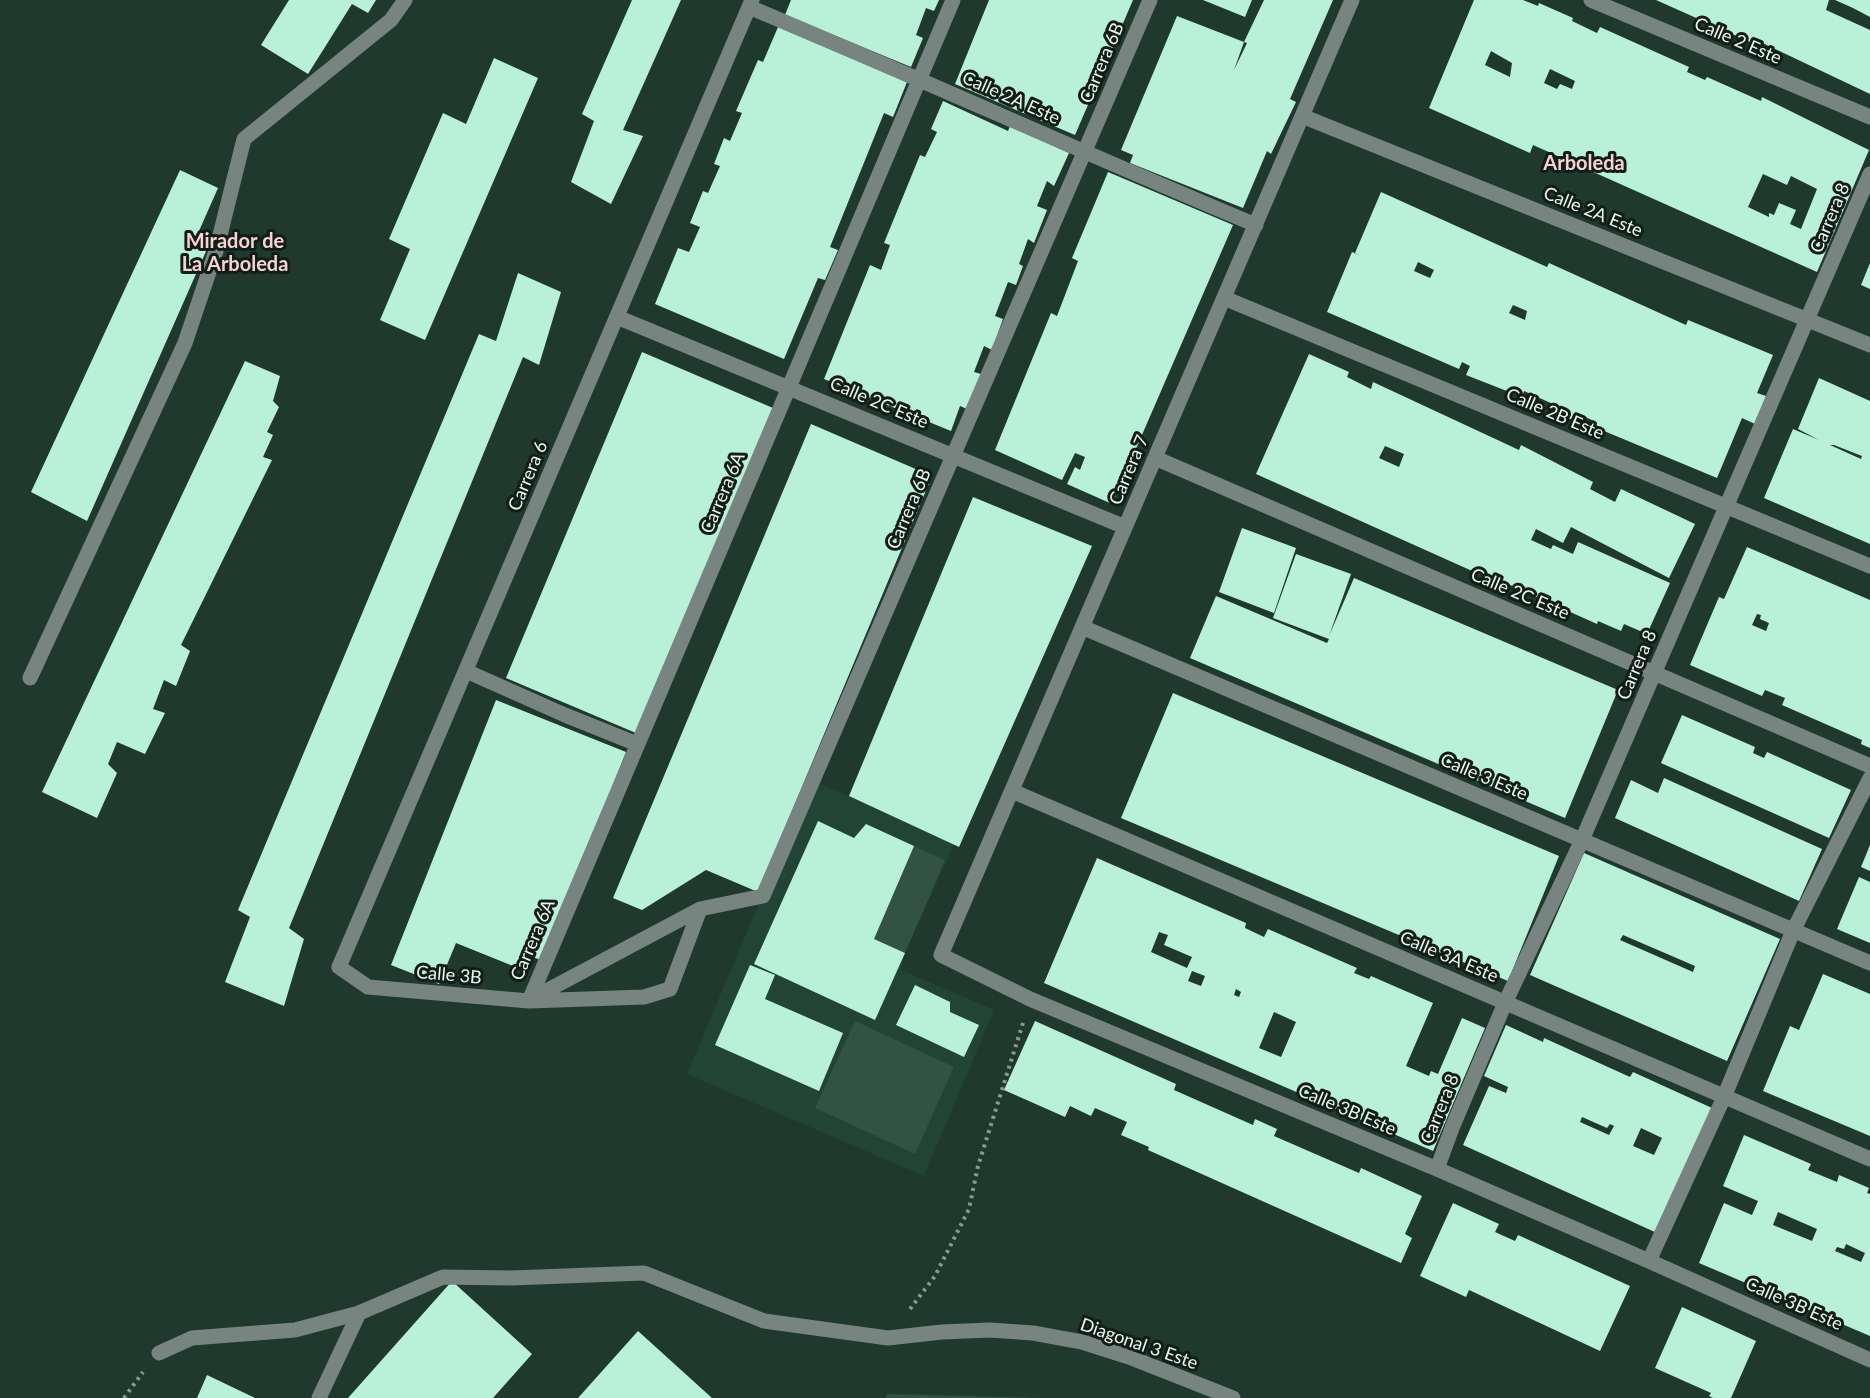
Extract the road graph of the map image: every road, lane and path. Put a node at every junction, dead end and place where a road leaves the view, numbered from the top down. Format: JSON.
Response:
{"nodes":[{"id":1,"x":405,"y":0,"type":"edge"},
{"id":2,"x":953,"y":0,"type":"edge"},
{"id":3,"x":1150,"y":0,"type":"edge"},
{"id":4,"x":1353,"y":0,"type":"edge"},
{"id":5,"x":1591,"y":0,"type":"edge"},
{"id":6,"x":751,"y":3,"type":"edge"},
{"id":7,"x":920,"y":78,"type":"junction"},
{"id":8,"x":1302,"y":116,"type":"junction"},
{"id":9,"x":1870,"y":117,"type":"edge"},
{"id":10,"x":1084,"y":153,"type":"junction"},
{"id":11,"x":1870,"y":174,"type":"edge"},
{"id":12,"x":1256,"y":225,"type":"junction"},
{"id":13,"x":1224,"y":298,"type":"junction"},
{"id":14,"x":617,"y":317,"type":"junction"},
{"id":15,"x":1807,"y":320,"type":"junction"},
{"id":16,"x":1870,"y":345,"type":"edge"},
{"id":17,"x":789,"y":387,"type":"junction"},
{"id":18,"x":953,"y":455,"type":"junction"},
{"id":19,"x":1155,"y":458,"type":"junction"},
{"id":20,"x":1726,"y":506,"type":"junction"},
{"id":21,"x":1125,"y":527,"type":"junction"},
{"id":22,"x":1870,"y":566,"type":"edge"},
{"id":23,"x":1083,"y":627,"type":"junction"},
{"id":24,"x":465,"y":672,"type":"junction"},
{"id":25,"x":1654,"y":673,"type":"junction"},
{"id":26,"x":30,"y":678,"type":"dead end"},
{"id":27,"x":637,"y":744,"type":"junction"},
{"id":28,"x":1870,"y":766,"type":"edge"},
{"id":29,"x":1870,"y":778,"type":"edge"},
{"id":30,"x":1012,"y":791,"type":"junction"},
{"id":31,"x":1582,"y":840,"type":"junction"},
{"id":32,"x":700,"y":909,"type":"junction"},
{"id":33,"x":1794,"y":931,"type":"junction"},
{"id":34,"x":941,"y":955,"type":"joint"},
{"id":35,"x":1870,"y":963,"type":"edge"},
{"id":36,"x":339,"y":968,"type":"joint"},
{"id":37,"x":1030,"y":999,"type":"junction"},
{"id":38,"x":529,"y":1000,"type":"junction"},
{"id":39,"x":1505,"y":1003,"type":"junction"},
{"id":40,"x":1724,"y":1097,"type":"junction"},
{"id":41,"x":1870,"y":1159,"type":"edge"},
{"id":42,"x":1437,"y":1169,"type":"junction"},
{"id":43,"x":1649,"y":1260,"type":"junction"},
{"id":44,"x":359,"y":1313,"type":"junction"},
{"id":45,"x":888,"y":1338,"type":"junction"},
{"id":46,"x":159,"y":1353,"type":"joint"},
{"id":47,"x":1870,"y":1360,"type":"edge"},
{"id":48,"x":124,"y":1398,"type":"edge"},
{"id":49,"x":319,"y":1398,"type":"edge"},
{"id":50,"x":1233,"y":1398,"type":"edge"}],
"edges":[{"from":1,"to":26,"type":"street"},
{"from":2,"to":7,"type":"street","name":"Carrera 6A"},
{"from":3,"to":10,"type":"street","name":"Carrera 6B"},
{"from":4,"to":8,"type":"street","name":"Carrera 7"},
{"from":5,"to":9,"type":"street","name":"Calle 2 Este"},
{"from":6,"to":7,"type":"street","name":"Calle 2A Este"},
{"from":6,"to":14,"type":"street","name":"Carrera 6"},
{"from":7,"to":10,"type":"street","name":"Calle 2A Este"},
{"from":7,"to":17,"type":"street","name":"Carrera 6A"},
{"from":8,"to":12,"type":"street","name":"Carrera 7"},
{"from":8,"to":15,"type":"street","name":"Calle 2A Este"},
{"from":10,"to":12,"type":"street","name":"Calle 2A Este"},
{"from":10,"to":18,"type":"street","name":"Carrera 6B"},
{"from":11,"to":15,"type":"street","name":"Carrera 8"},
{"from":12,"to":13,"type":"street","name":"Carrera 7"},
{"from":13,"to":19,"type":"street","name":"Carrera 7"},
{"from":13,"to":20,"type":"street","name":"Calle 2B Este"},
{"from":14,"to":17,"type":"street","name":"Calle 2C Este"},
{"from":14,"to":24,"type":"street","name":"Carrera 6"},
{"from":15,"to":16,"type":"street","name":"Calle 2A Este"},
{"from":15,"to":20,"type":"street","name":"Carrera 8"},
{"from":17,"to":18,"type":"street","name":"Calle 2C Este"},
{"from":17,"to":27,"type":"street","name":"Carrera 6A"},
{"from":18,"to":21,"type":"street","name":"Calle 2C Este"},
{"from":18,"to":32,"type":"street","name":"Carrera 6B"},
{"from":19,"to":21,"type":"street","name":"Carrera 7"},
{"from":19,"to":25,"type":"street","name":"Calle 2C Este"},
{"from":20,"to":22,"type":"street","name":"Calle 2B Este"},
{"from":20,"to":25,"type":"street","name":"Carrera 8"},
{"from":21,"to":23,"type":"street","name":"Carrera 7"},
{"from":23,"to":30,"type":"street","name":"Carrera 7"},
{"from":23,"to":31,"type":"street","name":"Calle 3 Este"},
{"from":24,"to":27,"type":"street"},
{"from":24,"to":36,"type":"street","name":"Carrera 6"},
{"from":25,"to":28,"type":"street","name":"Calle 2C Este"},
{"from":25,"to":31,"type":"street","name":"Carrera 8"},
{"from":27,"to":38,"type":"street","name":"Carrera 6A"},
{"from":29,"to":33,"type":"street"},
{"from":30,"to":34,"type":"street","name":"Carrera 7"},
{"from":30,"to":39,"type":"street","name":"Calle 3A Este"},
{"from":31,"to":33,"type":"street","name":"Calle 3 Este"},
{"from":31,"to":39,"type":"street","name":"Carrera 8"},
{"from":32,"to":38,"type":"street"},
{"from":32,"to":38,"type":"street","name":"Calle 3B"},
{"from":33,"to":35,"type":"street","name":"Calle 3 Este"},
{"from":33,"to":40,"type":"street"},
{"from":34,"to":37,"type":"street","name":"Calle 3B Este"},
{"from":36,"to":38,"type":"street","name":"Calle 3B"},
{"from":37,"to":42,"type":"street","name":"Calle 3B Este"},
{"from":37,"to":45,"type":"path"},
{"from":39,"to":40,"type":"street","name":"Calle 3A Este"},
{"from":39,"to":42,"type":"street","name":"Carrera 8"},
{"from":40,"to":41,"type":"street","name":"Calle 3A Este"},
{"from":40,"to":43,"type":"street"},
{"from":42,"to":43,"type":"street","name":"Calle 3B Este"},
{"from":43,"to":47,"type":"street","name":"Calle 3B Este"},
{"from":44,"to":45,"type":"street","name":"Diagonal 3 Este"},
{"from":44,"to":46,"type":"street","name":"Diagonal 3 Este"},
{"from":44,"to":49,"type":"street"},
{"from":45,"to":50,"type":"street","name":"Diagonal 3 Este"},
{"from":46,"to":48,"type":"path"}]}
